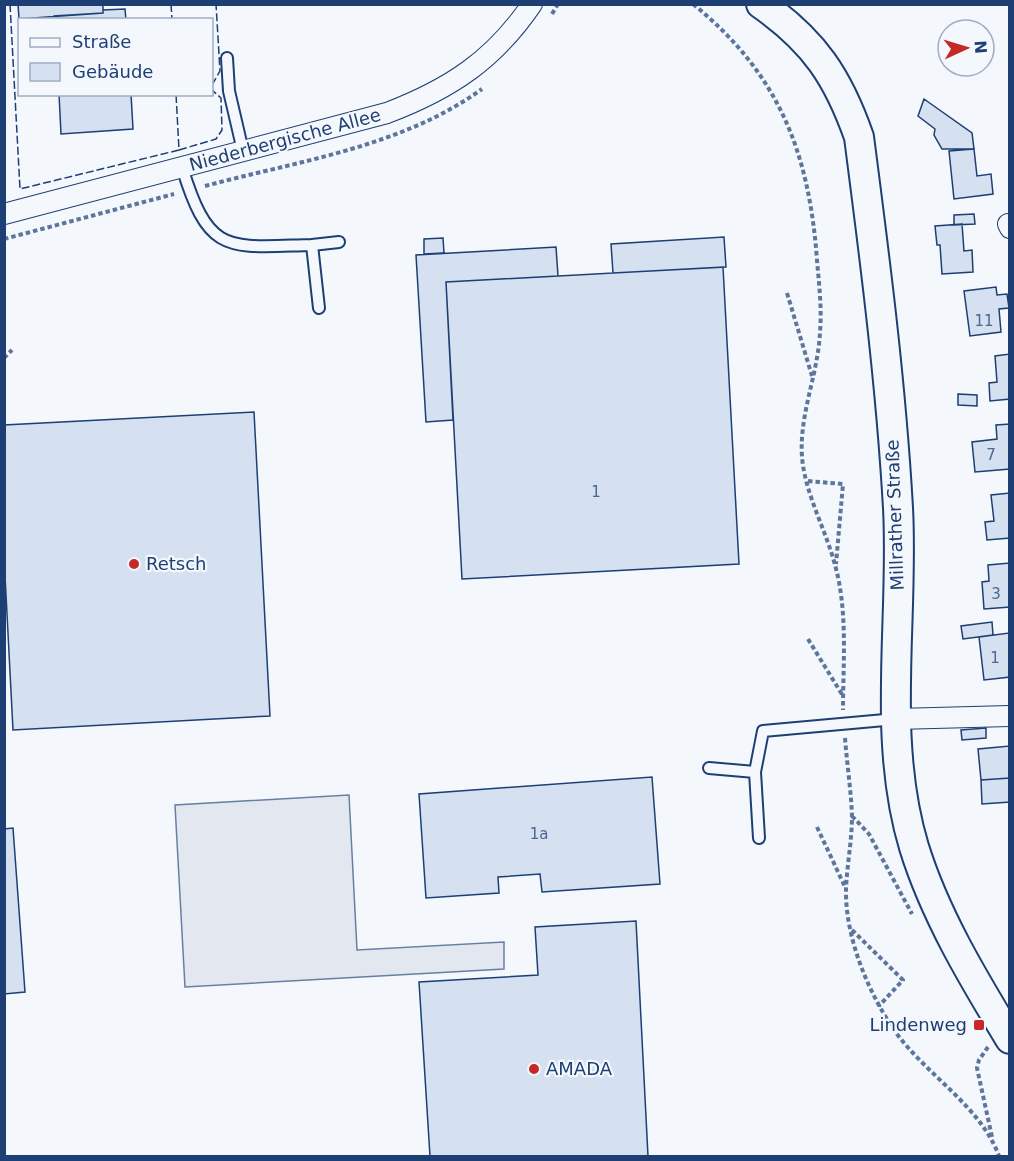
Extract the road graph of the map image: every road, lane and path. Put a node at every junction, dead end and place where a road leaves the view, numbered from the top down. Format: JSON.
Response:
{"nodes":[{"id":1,"x":532,"y":4,"type":"edge"},
{"id":2,"x":693,"y":4,"type":"edge"},
{"id":3,"x":761,"y":4,"type":"edge"},
{"id":4,"x":226,"y":58,"type":"dead end"},
{"id":5,"x":243,"y":151,"type":"junction"},
{"id":6,"x":182,"y":167,"type":"junction"},
{"id":7,"x":4,"y":214,"type":"edge"},
{"id":8,"x":339,"y":242,"type":"dead end"},
{"id":9,"x":312,"y":245,"type":"junction"},
{"id":10,"x":787,"y":293,"type":"dead end"},
{"id":11,"x":319,"y":308,"type":"dead end"},
{"id":12,"x":12,"y":350,"type":"dead end"},
{"id":13,"x":4,"y":358,"type":"edge"},
{"id":14,"x":813,"y":376,"type":"junction"},
{"id":15,"x":808,"y":481,"type":"junction"},
{"id":16,"x":836,"y":566,"type":"junction"},
{"id":17,"x":808,"y":639,"type":"dead end"},
{"id":18,"x":843,"y":697,"type":"junction"},
{"id":19,"x":1010,"y":716,"type":"edge"},
{"id":20,"x":896,"y":719,"type":"junction"},
{"id":21,"x":843,"y":724,"type":"junction"},
{"id":22,"x":710,"y":768,"type":"dead end"},
{"id":23,"x":755,"y":772,"type":"junction"},
{"id":24,"x":852,"y":815,"type":"junction"},
{"id":25,"x":817,"y":827,"type":"dead end"},
{"id":26,"x":759,"y":838,"type":"dead end"},
{"id":27,"x":846,"y":890,"type":"junction"},
{"id":28,"x":918,"y":922,"type":"dead end"},
{"id":29,"x":851,"y":929,"type":"junction"},
{"id":30,"x":879,"y":1006,"type":"junction"},
{"id":31,"x":996,"y":1038,"type":"edge"},
{"id":32,"x":993,"y":1140,"type":"junction"},
{"id":33,"x":999,"y":1156,"type":"edge"}],
"edges":[{"from":1,"to":5,"type":"street","name":"Niederbergische Allee"},
{"from":2,"to":14,"type":"path"},
{"from":3,"to":20,"type":"main road","name":"Millrather Straße"},
{"from":4,"to":5,"type":"lane"},
{"from":5,"to":6,"type":"street","name":"Niederbergische Allee"},
{"from":6,"to":7,"type":"street","name":"Niederbergische Allee"},
{"from":6,"to":9,"type":"lane"},
{"from":8,"to":9,"type":"lane"},
{"from":9,"to":11,"type":"lane"},
{"from":10,"to":14,"type":"path"},
{"from":12,"to":13,"type":"path"},
{"from":14,"to":15,"type":"path"},
{"from":15,"to":16,"type":"path"},
{"from":15,"to":16,"type":"path"},
{"from":16,"to":18,"type":"path"},
{"from":17,"to":18,"type":"path"},
{"from":18,"to":21,"type":"path"},
{"from":19,"to":20,"type":"street"},
{"from":20,"to":21,"type":"lane"},
{"from":20,"to":31,"type":"main road","name":"Millrather Straße"},
{"from":21,"to":23,"type":"lane"},
{"from":21,"to":24,"type":"path"},
{"from":22,"to":23,"type":"lane"},
{"from":23,"to":26,"type":"lane"},
{"from":24,"to":27,"type":"path"},
{"from":24,"to":28,"type":"path"},
{"from":25,"to":27,"type":"path"},
{"from":27,"to":29,"type":"path"},
{"from":29,"to":30,"type":"path"},
{"from":29,"to":30,"type":"path"},
{"from":30,"to":32,"type":"path"},
{"from":31,"to":32,"type":"path"},
{"from":32,"to":33,"type":"path"}]}
